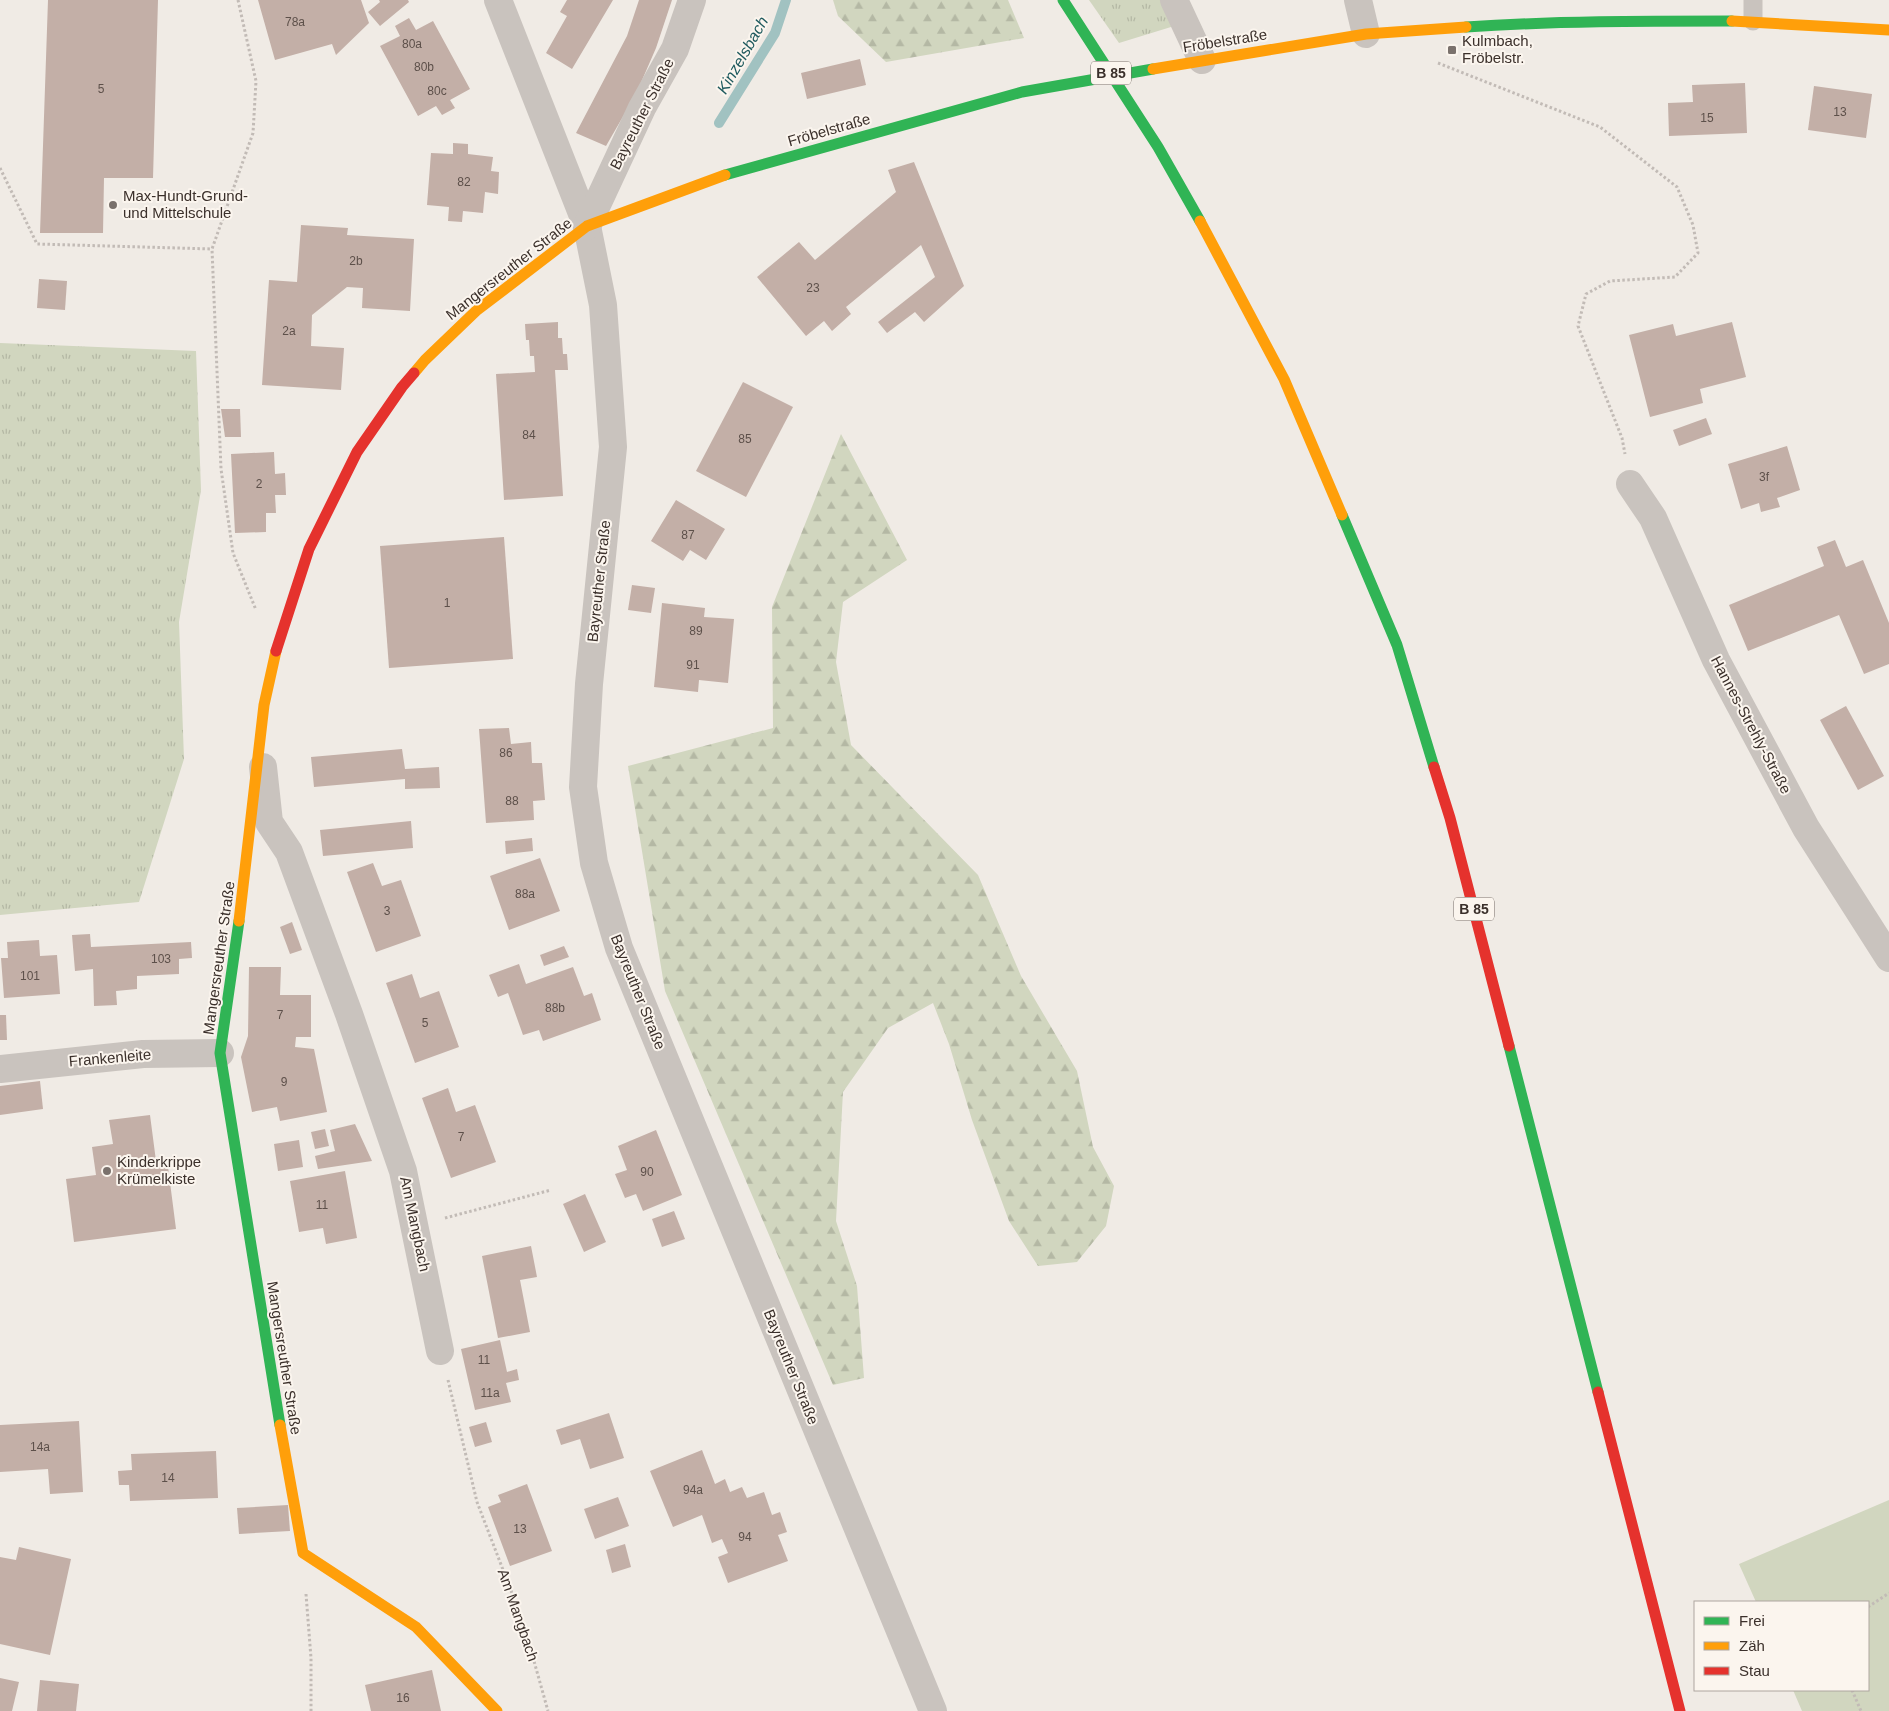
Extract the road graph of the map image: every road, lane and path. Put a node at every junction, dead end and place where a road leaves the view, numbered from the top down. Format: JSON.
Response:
{"nodes":[{"id":1,"x":238,"y":0,"type":"edge"},
{"id":2,"x":498,"y":0,"type":"edge"},
{"id":3,"x":692,"y":0,"type":"edge"},
{"id":4,"x":1063,"y":0,"type":"edge"},
{"id":5,"x":1174,"y":0,"type":"edge"},
{"id":6,"x":1358,"y":0,"type":"edge"},
{"id":7,"x":1753,"y":0,"type":"edge"},
{"id":8,"x":1753,"y":21,"type":"junction"},
{"id":9,"x":1889,"y":30,"type":"edge"},
{"id":10,"x":1366,"y":34,"type":"junction"},
{"id":11,"x":1429,"y":59,"type":"dead end"},
{"id":12,"x":1202,"y":60,"type":"junction"},
{"id":13,"x":0,"y":168,"type":"edge"},
{"id":14,"x":587,"y":226,"type":"junction"},
{"id":15,"x":212,"y":249,"type":"junction"},
{"id":16,"x":1630,"y":484,"type":"joint"},
{"id":17,"x":274,"y":657,"type":"junction"},
{"id":18,"x":260,"y":745,"type":"junction"},
{"id":19,"x":1889,"y":958,"type":"edge"},
{"id":20,"x":220,"y":1053,"type":"junction"},
{"id":21,"x":0,"y":1069,"type":"edge"},
{"id":22,"x":551,"y":1190,"type":"dead end"},
{"id":23,"x":415,"y":1226,"type":"junction"},
{"id":24,"x":440,"y":1351,"type":"joint"},
{"id":25,"x":303,"y":1553,"type":"junction"},
{"id":26,"x":1889,"y":1593,"type":"edge"},
{"id":27,"x":1869,"y":1607,"type":"edge"},
{"id":28,"x":1852,"y":1691,"type":"edge"},
{"id":29,"x":311,"y":1711,"type":"edge"},
{"id":30,"x":497,"y":1711,"type":"edge"},
{"id":31,"x":548,"y":1711,"type":"edge"},
{"id":32,"x":933,"y":1711,"type":"edge"},
{"id":33,"x":1680,"y":1711,"type":"edge"},
{"id":34,"x":1861,"y":1711,"type":"edge"}],
"edges":[{"from":1,"to":15,"type":"path"},
{"from":2,"to":14,"type":"street","name":"Bayreuther Straße"},
{"from":3,"to":14,"type":"street","name":"Bayreuther Straße"},
{"from":4,"to":33,"type":"street","number":"B 85"},
{"from":5,"to":12,"type":"street"},
{"from":6,"to":10,"type":"street"},
{"from":7,"to":8,"type":"lane"},
{"from":8,"to":9,"type":"street","name":"Fröbelstraße"},
{"from":8,"to":10,"type":"street","name":"Fröbelstraße"},
{"from":10,"to":12,"type":"street","name":"Fröbelstraße"},
{"from":11,"to":16,"type":"path"},
{"from":12,"to":14,"type":"street","name":"Fröbelstraße"},
{"from":13,"to":15,"type":"path"},
{"from":14,"to":17,"type":"street","name":"Mangersreuther Straße"},
{"from":14,"to":32,"type":"street","name":"Bayreuther Straße"},
{"from":15,"to":17,"type":"path"},
{"from":16,"to":19,"type":"street","name":"Hannes-Strehly-Straße"},
{"from":17,"to":18,"type":"street","name":"Mangersreuther Straße"},
{"from":18,"to":20,"type":"street","name":"Mangersreuther Straße"},
{"from":18,"to":23,"type":"street","name":"Am Mangbach"},
{"from":20,"to":21,"type":"street","name":"Frankenleite"},
{"from":20,"to":25,"type":"street","name":"Mangersreuther Straße"},
{"from":22,"to":23,"type":"path"},
{"from":23,"to":24,"type":"street","name":"Am Mangbach"},
{"from":24,"to":31,"type":"path","name":"Am Mangbach"},
{"from":25,"to":29,"type":"path"},
{"from":25,"to":30,"type":"street"},
{"from":26,"to":27,"type":"path"},
{"from":28,"to":34,"type":"path"}]}
